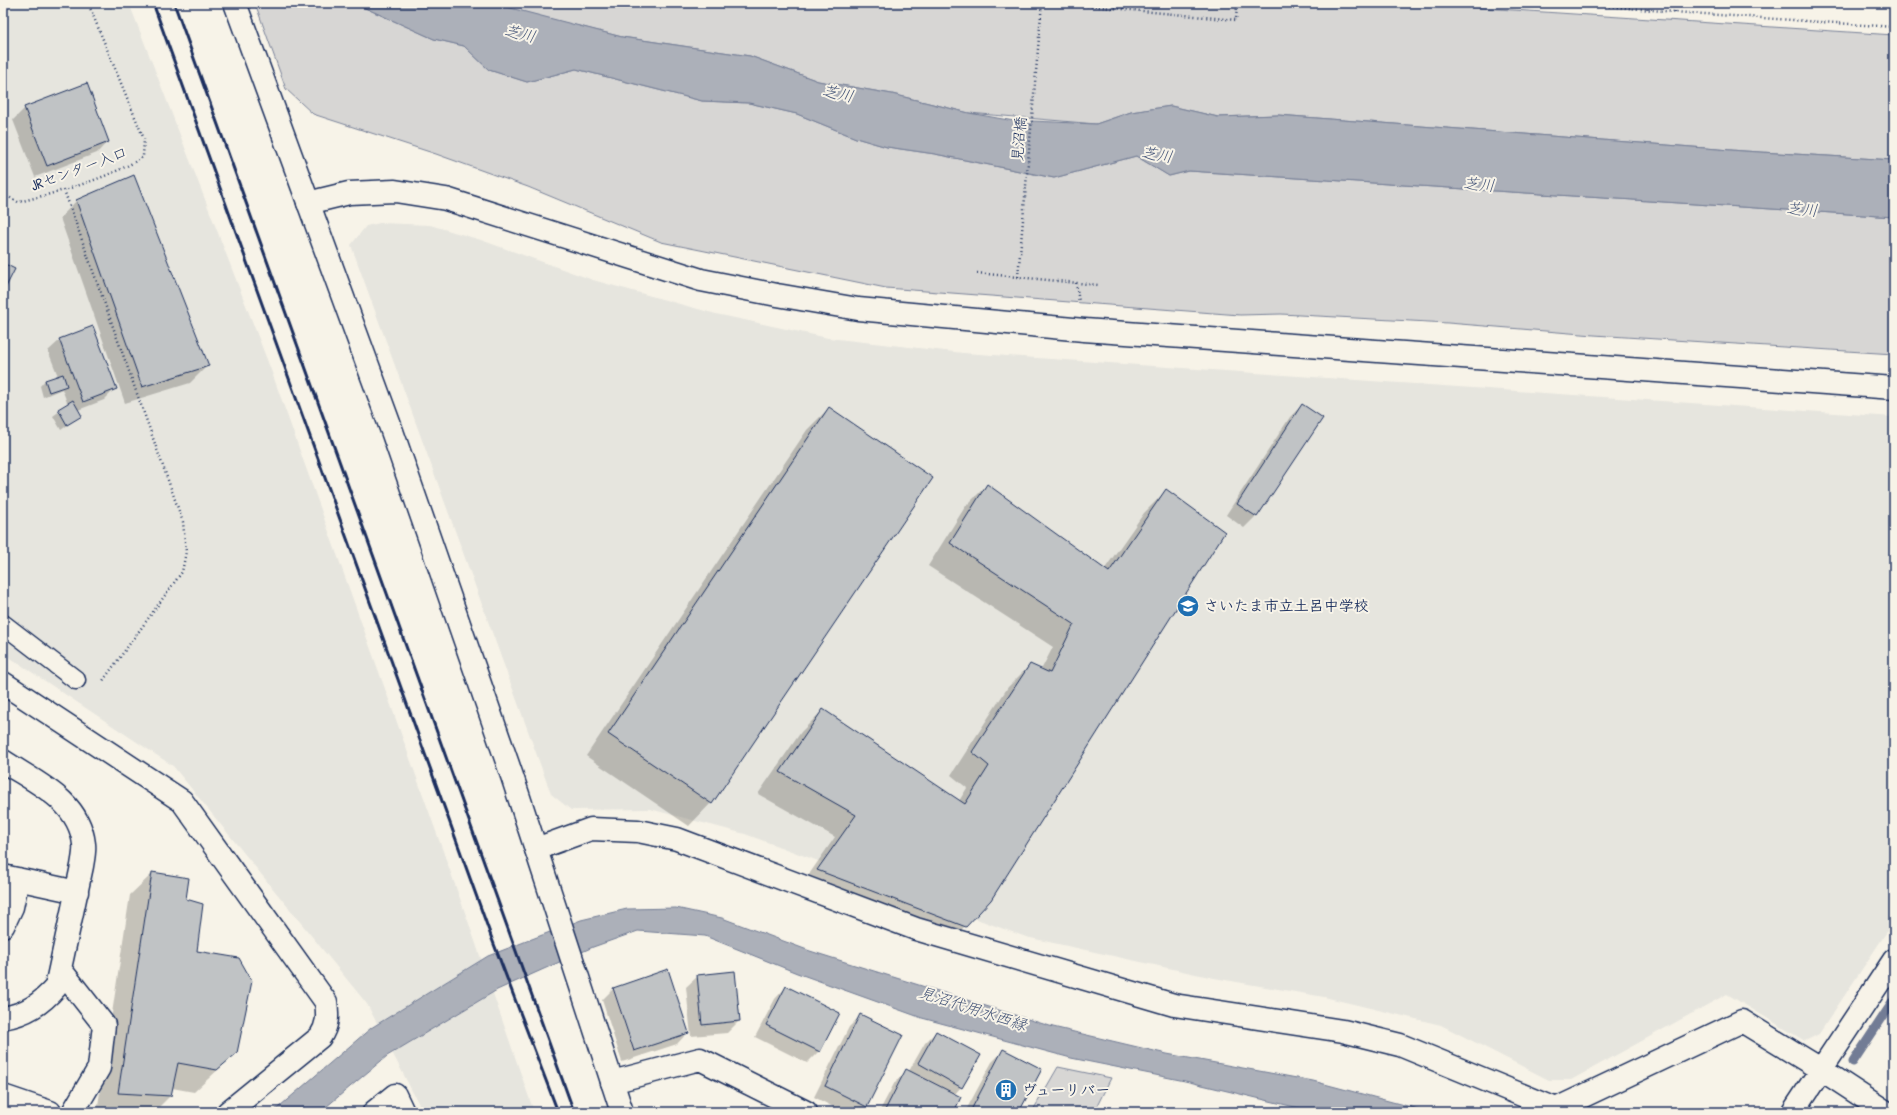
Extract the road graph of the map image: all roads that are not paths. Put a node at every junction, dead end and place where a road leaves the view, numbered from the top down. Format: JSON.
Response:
{"nodes":[{"id":1,"x":235,"y":3,"type":"edge"},
{"id":2,"x":308,"y":204,"type":"junction"},
{"id":3,"x":1894,"y":388,"type":"edge"},
{"id":4,"x":3,"y":624,"type":"edge"},
{"id":5,"x":76,"y":680,"type":"road end"},
{"id":6,"x":3,"y":683,"type":"edge"},
{"id":7,"x":3,"y":761,"type":"edge"},
{"id":8,"x":3,"y":780,"type":"edge"},
{"id":9,"x":45,"y":788,"type":"junction"},
{"id":10,"x":536,"y":849,"type":"junction"},
{"id":11,"x":11,"y":878,"type":"edge"},
{"id":12,"x":77,"y":892,"type":"junction"},
{"id":13,"x":3,"y":926,"type":"edge"},
{"id":14,"x":1894,"y":960,"type":"edge"},
{"id":15,"x":60,"y":969,"type":"junction"},
{"id":16,"x":3,"y":1018,"type":"edge"},
{"id":17,"x":1822,"y":1070,"type":"junction"},
{"id":18,"x":612,"y":1082,"type":"junction"},
{"id":19,"x":3,"y":1096,"type":"edge"},
{"id":20,"x":50,"y":1112,"type":"edge"},
{"id":21,"x":73,"y":1112,"type":"edge"},
{"id":22,"x":228,"y":1112,"type":"edge"},
{"id":23,"x":374,"y":1112,"type":"edge"},
{"id":24,"x":403,"y":1112,"type":"edge"},
{"id":25,"x":622,"y":1112,"type":"edge"},
{"id":26,"x":806,"y":1112,"type":"edge"},
{"id":27,"x":1793,"y":1112,"type":"edge"},
{"id":28,"x":1886,"y":1112,"type":"edge"}],
"edges":[{"from":1,"to":2,"type":"street"},
{"from":2,"to":3,"type":"street"},
{"from":2,"to":10,"type":"street"},
{"from":4,"to":5,"type":"lane"},
{"from":6,"to":22,"type":"street"},
{"from":7,"to":9,"type":"street"},
{"from":8,"to":9,"type":"street"},
{"from":9,"to":12,"type":"street"},
{"from":10,"to":17,"type":"street"},
{"from":10,"to":18,"type":"street"},
{"from":11,"to":12,"type":"street"},
{"from":11,"to":13,"type":"street"},
{"from":12,"to":15,"type":"street"},
{"from":14,"to":17,"type":"street"},
{"from":15,"to":16,"type":"street"},
{"from":15,"to":21,"type":"street"},
{"from":17,"to":27,"type":"street"},
{"from":17,"to":28,"type":"street"},
{"from":18,"to":25,"type":"street"},
{"from":18,"to":26,"type":"street"},
{"from":19,"to":20,"type":"street"},
{"from":23,"to":24,"type":"street"}]}
